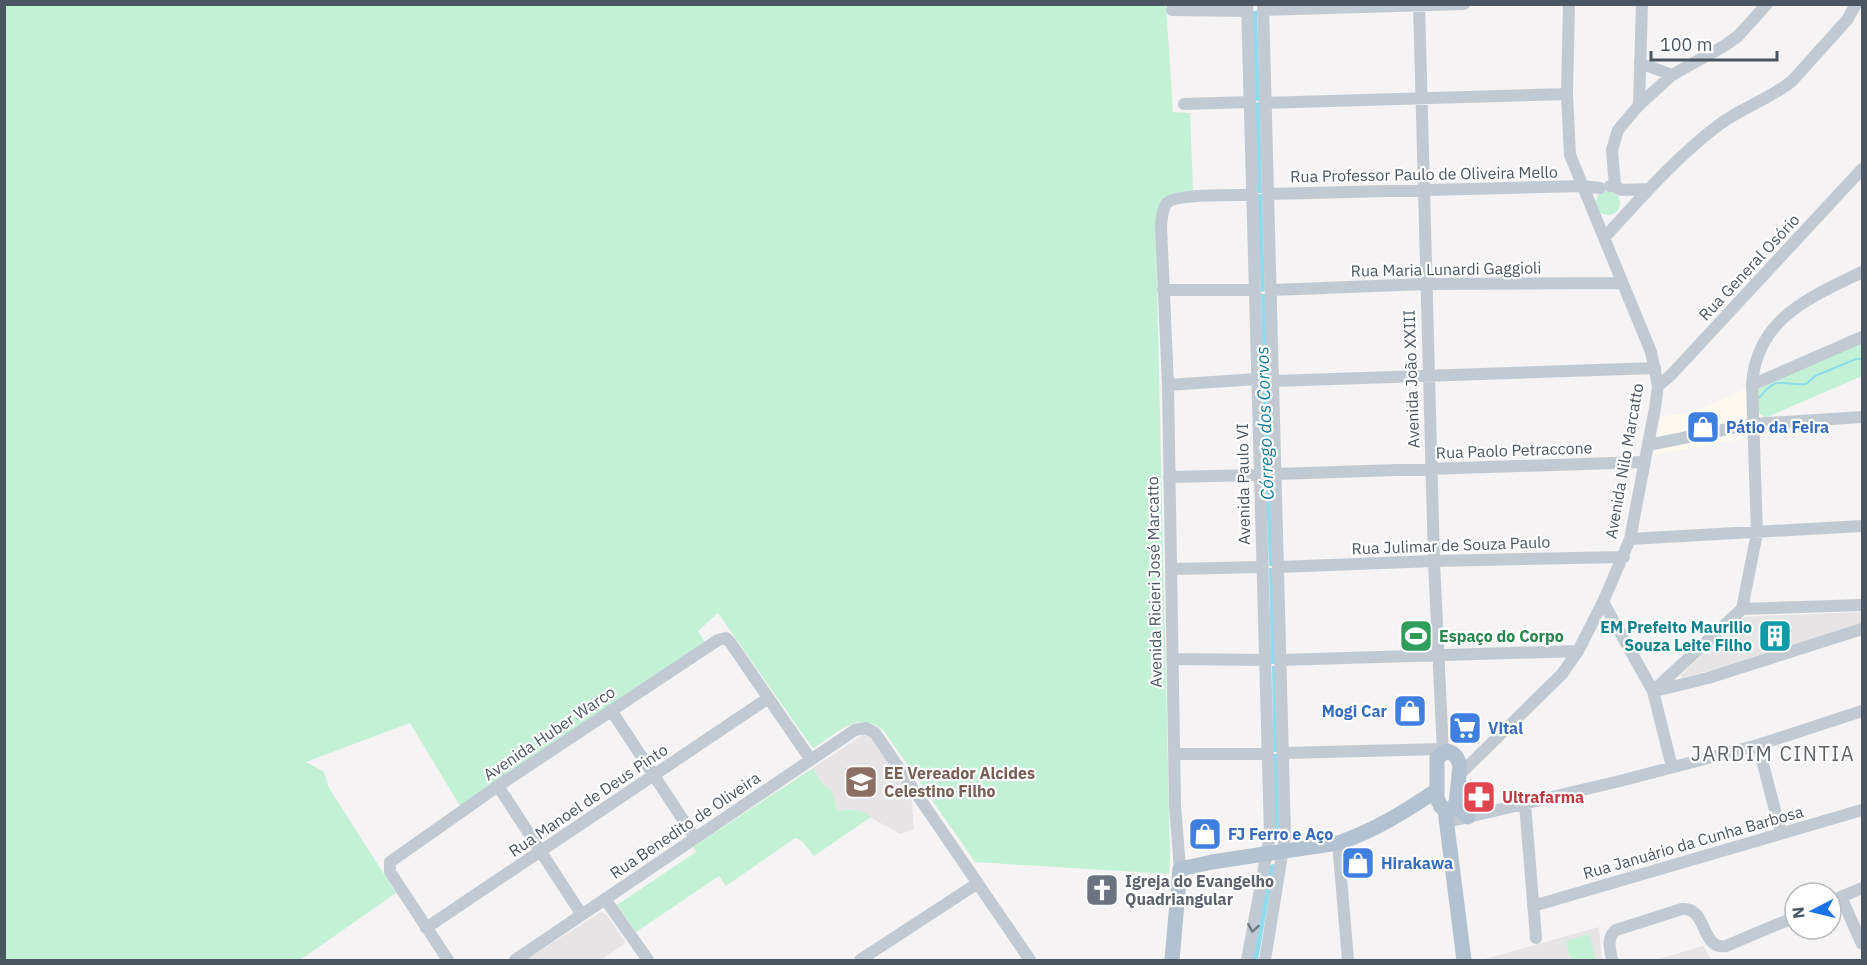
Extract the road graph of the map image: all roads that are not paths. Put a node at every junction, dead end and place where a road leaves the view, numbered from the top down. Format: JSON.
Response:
{"nodes":[{"id":1,"x":1464,"y":4,"type":"edge"},
{"id":2,"x":1569,"y":4,"type":"edge"},
{"id":3,"x":1642,"y":4,"type":"edge"},
{"id":4,"x":1767,"y":4,"type":"edge"},
{"id":5,"x":1856,"y":4,"type":"edge"},
{"id":6,"x":1419,"y":5,"type":"edge"},
{"id":7,"x":1263,"y":7,"type":"edge"},
{"id":8,"x":1247,"y":8,"type":"edge"},
{"id":9,"x":1173,"y":10,"type":"dead end"},
{"id":10,"x":1640,"y":63,"type":"junction"},
{"id":11,"x":1672,"y":75,"type":"junction"},
{"id":12,"x":1567,"y":94,"type":"junction"},
{"id":13,"x":1422,"y":99,"type":"junction"},
{"id":14,"x":1250,"y":102,"type":"junction"},
{"id":15,"x":1265,"y":103,"type":"junction"},
{"id":16,"x":1184,"y":104,"type":"dead end"},
{"id":17,"x":1639,"y":105,"type":"junction"},
{"id":18,"x":1863,"y":168,"type":"edge"},
{"id":19,"x":1618,"y":188,"type":"junction"},
{"id":20,"x":1649,"y":189,"type":"junction"},
{"id":21,"x":1424,"y":192,"type":"junction"},
{"id":22,"x":1584,"y":192,"type":"junction"},
{"id":23,"x":1268,"y":194,"type":"junction"},
{"id":24,"x":1252,"y":195,"type":"junction"},
{"id":25,"x":1625,"y":215,"type":"junction"},
{"id":26,"x":1604,"y":238,"type":"junction"},
{"id":27,"x":1863,"y":272,"type":"edge"},
{"id":28,"x":1622,"y":283,"type":"junction"},
{"id":29,"x":1426,"y":284,"type":"junction"},
{"id":30,"x":1163,"y":290,"type":"junction"},
{"id":31,"x":1255,"y":290,"type":"junction"},
{"id":32,"x":1272,"y":290,"type":"junction"},
{"id":33,"x":1863,"y":337,"type":"edge"},
{"id":34,"x":1655,"y":368,"type":"junction"},
{"id":35,"x":1429,"y":377,"type":"junction"},
{"id":36,"x":1257,"y":379,"type":"junction"},
{"id":37,"x":1274,"y":381,"type":"junction"},
{"id":38,"x":1168,"y":385,"type":"junction"},
{"id":39,"x":1752,"y":385,"type":"junction"},
{"id":40,"x":1658,"y":386,"type":"junction"},
{"id":41,"x":1863,"y":417,"type":"edge"},
{"id":42,"x":1753,"y":424,"type":"junction"},
{"id":43,"x":1648,"y":444,"type":"junction"},
{"id":44,"x":1644,"y":462,"type":"junction"},
{"id":45,"x":1431,"y":470,"type":"junction"},
{"id":46,"x":1276,"y":474,"type":"junction"},
{"id":47,"x":1259,"y":476,"type":"junction"},
{"id":48,"x":1169,"y":477,"type":"junction"},
{"id":49,"x":1863,"y":526,"type":"edge"},
{"id":50,"x":1757,"y":532,"type":"junction"},
{"id":51,"x":1630,"y":539,"type":"junction"},
{"id":52,"x":1624,"y":557,"type":"junction"},
{"id":53,"x":1434,"y":561,"type":"junction"},
{"id":54,"x":1262,"y":567,"type":"junction"},
{"id":55,"x":1279,"y":567,"type":"junction"},
{"id":56,"x":1172,"y":569,"type":"junction"},
{"id":57,"x":1603,"y":602,"type":"junction"},
{"id":58,"x":1863,"y":605,"type":"edge"},
{"id":59,"x":1742,"y":609,"type":"junction"},
{"id":60,"x":1863,"y":629,"type":"edge"},
{"id":61,"x":1578,"y":651,"type":"junction"},
{"id":62,"x":1438,"y":655,"type":"junction"},
{"id":63,"x":1173,"y":659,"type":"junction"},
{"id":64,"x":1265,"y":660,"type":"junction"},
{"id":65,"x":1281,"y":660,"type":"junction"},
{"id":66,"x":1653,"y":692,"type":"junction"},
{"id":67,"x":767,"y":699,"type":"junction"},
{"id":68,"x":611,"y":710,"type":"junction"},
{"id":69,"x":1863,"y":711,"type":"edge"},
{"id":70,"x":1758,"y":745,"type":"junction"},
{"id":71,"x":1485,"y":748,"type":"junction"},
{"id":72,"x":1446,"y":751,"type":"junction"},
{"id":73,"x":1284,"y":753,"type":"junction"},
{"id":74,"x":1175,"y":754,"type":"junction"},
{"id":75,"x":1268,"y":754,"type":"junction"},
{"id":76,"x":811,"y":760,"type":"junction"},
{"id":77,"x":1672,"y":767,"type":"junction"},
{"id":78,"x":1459,"y":775,"type":"junction"},
{"id":79,"x":654,"y":776,"type":"junction"},
{"id":80,"x":498,"y":786,"type":"junction"},
{"id":81,"x":1525,"y":804,"type":"junction"},
{"id":82,"x":1444,"y":807,"type":"junction"},
{"id":83,"x":1863,"y":810,"type":"edge"},
{"id":84,"x":1468,"y":817,"type":"joint"},
{"id":85,"x":1781,"y":833,"type":"junction"},
{"id":86,"x":695,"y":838,"type":"junction"},
{"id":87,"x":1338,"y":843,"type":"junction"},
{"id":88,"x":540,"y":851,"type":"junction"},
{"id":89,"x":1283,"y":851,"type":"junction"},
{"id":90,"x":1266,"y":854,"type":"junction"},
{"id":91,"x":1180,"y":869,"type":"junction"},
{"id":92,"x":978,"y":883,"type":"junction"},
{"id":93,"x":1863,"y":888,"type":"edge"},
{"id":94,"x":1843,"y":896,"type":"edge"},
{"id":95,"x":605,"y":899,"type":"junction"},
{"id":96,"x":1533,"y":906,"type":"junction"},
{"id":97,"x":1843,"y":911,"type":"edge"},
{"id":98,"x":582,"y":915,"type":"junction"},
{"id":99,"x":1783,"y":921,"type":"edge"},
{"id":100,"x":426,"y":928,"type":"junction"},
{"id":101,"x":1536,"y":938,"type":"dead end"},
{"id":102,"x":1863,"y":944,"type":"edge"},
{"id":103,"x":448,"y":960,"type":"edge"},
{"id":104,"x":515,"y":960,"type":"edge"},
{"id":105,"x":648,"y":960,"type":"edge"},
{"id":106,"x":860,"y":960,"type":"edge"},
{"id":107,"x":1030,"y":960,"type":"edge"},
{"id":108,"x":1172,"y":960,"type":"edge"},
{"id":109,"x":1247,"y":960,"type":"edge"},
{"id":110,"x":1265,"y":960,"type":"edge"},
{"id":111,"x":1348,"y":960,"type":"edge"},
{"id":112,"x":1464,"y":960,"type":"edge"},
{"id":113,"x":1612,"y":960,"type":"edge"}],
"edges":[{"from":1,"to":6,"type":"street"},
{"from":2,"to":12,"type":"street","name":"Avenida Nilo Marcatto"},
{"from":3,"to":10,"type":"street"},
{"from":4,"to":11,"type":"street"},
{"from":5,"to":20,"type":"street"},
{"from":6,"to":7,"type":"street"},
{"from":6,"to":13,"type":"street","name":"Avenida João XXIII"},
{"from":7,"to":15,"type":"street","name":"Avenida Paulo VI"},
{"from":8,"to":9,"type":"street"},
{"from":8,"to":14,"type":"street","name":"Avenida Paulo VI"},
{"from":10,"to":11,"type":"street"},
{"from":10,"to":17,"type":"street"},
{"from":11,"to":17,"type":"street"},
{"from":12,"to":13,"type":"street"},
{"from":12,"to":22,"type":"street","name":"Avenida Nilo Marcatto"},
{"from":13,"to":15,"type":"street"},
{"from":13,"to":21,"type":"street","name":"Avenida João XXIII"},
{"from":14,"to":16,"type":"street"},
{"from":14,"to":24,"type":"street","name":"Avenida Paulo VI"},
{"from":15,"to":23,"type":"street","name":"Avenida Paulo VI"},
{"from":17,"to":19,"type":"street"},
{"from":18,"to":40,"type":"street","name":"Rua General Osório"},
{"from":19,"to":20,"type":"street","name":"Rua Professor Paulo de Oliveira Mello"},
{"from":19,"to":22,"type":"street","name":"Rua Professor Paulo de Oliveira Mello"},
{"from":19,"to":25,"type":"street"},
{"from":20,"to":25,"type":"street"},
{"from":21,"to":22,"type":"street","name":"Rua Professor Paulo de Oliveira Mello"},
{"from":21,"to":23,"type":"street","name":"Rua Professor Paulo de Oliveira Mello"},
{"from":21,"to":29,"type":"street","name":"Avenida João XXIII"},
{"from":22,"to":26,"type":"street","name":"Avenida Nilo Marcatto"},
{"from":23,"to":32,"type":"street","name":"Avenida Paulo VI"},
{"from":24,"to":30,"type":"street","name":"Avenida Ricieri José Marcatto"},
{"from":24,"to":31,"type":"street","name":"Avenida Paulo VI"},
{"from":25,"to":26,"type":"street"},
{"from":26,"to":28,"type":"street","name":"Avenida Nilo Marcatto"},
{"from":27,"to":39,"type":"street"},
{"from":28,"to":29,"type":"street","name":"Rua Maria Lunardi Gaggioli"},
{"from":28,"to":34,"type":"street","name":"Avenida Nilo Marcatto"},
{"from":29,"to":32,"type":"street","name":"Rua Maria Lunardi Gaggioli"},
{"from":29,"to":35,"type":"street","name":"Avenida João XXIII"},
{"from":30,"to":31,"type":"street"},
{"from":30,"to":38,"type":"street","name":"Avenida Ricieri José Marcatto"},
{"from":31,"to":36,"type":"street","name":"Avenida Paulo VI"},
{"from":32,"to":37,"type":"street","name":"Avenida Paulo VI"},
{"from":33,"to":39,"type":"street"},
{"from":34,"to":35,"type":"street"},
{"from":34,"to":40,"type":"street","name":"Avenida Nilo Marcatto"},
{"from":35,"to":37,"type":"street"},
{"from":35,"to":45,"type":"street","name":"Avenida João XXIII"},
{"from":36,"to":38,"type":"street"},
{"from":36,"to":47,"type":"street","name":"Avenida Paulo VI"},
{"from":37,"to":46,"type":"street","name":"Avenida Paulo VI"},
{"from":38,"to":48,"type":"street","name":"Avenida Ricieri José Marcatto"},
{"from":39,"to":42,"type":"street"},
{"from":40,"to":43,"type":"street","name":"Avenida Nilo Marcatto"},
{"from":41,"to":42,"type":"street"},
{"from":42,"to":43,"type":"street"},
{"from":42,"to":50,"type":"street"},
{"from":43,"to":44,"type":"street","name":"Avenida Nilo Marcatto"},
{"from":44,"to":45,"type":"street","name":"Rua Paolo Petraccone"},
{"from":44,"to":51,"type":"street","name":"Avenida Nilo Marcatto"},
{"from":45,"to":46,"type":"street","name":"Rua Paolo Petraccone"},
{"from":45,"to":53,"type":"street","name":"Avenida João XXIII"},
{"from":46,"to":55,"type":"street","name":"Avenida Paulo VI"},
{"from":47,"to":48,"type":"street"},
{"from":47,"to":54,"type":"street","name":"Avenida Paulo VI"},
{"from":48,"to":56,"type":"street","name":"Avenida Ricieri José Marcatto"},
{"from":49,"to":50,"type":"street"},
{"from":50,"to":51,"type":"street"},
{"from":50,"to":59,"type":"street"},
{"from":51,"to":52,"type":"street","name":"Avenida Nilo Marcatto"},
{"from":52,"to":53,"type":"street","name":"Rua Julimar de Souza Paulo"},
{"from":52,"to":57,"type":"street","name":"Avenida Nilo Marcatto"},
{"from":53,"to":55,"type":"street","name":"Rua Julimar de Souza Paulo"},
{"from":53,"to":62,"type":"street","name":"Avenida João XXIII"},
{"from":54,"to":56,"type":"street"},
{"from":54,"to":64,"type":"street","name":"Avenida Paulo VI"},
{"from":55,"to":65,"type":"street","name":"Avenida Paulo VI"},
{"from":56,"to":63,"type":"street","name":"Avenida Ricieri José Marcatto"},
{"from":57,"to":61,"type":"street","name":"Avenida Nilo Marcatto"},
{"from":57,"to":66,"type":"street"},
{"from":58,"to":59,"type":"street"},
{"from":59,"to":66,"type":"street"},
{"from":60,"to":66,"type":"street"},
{"from":61,"to":62,"type":"street"},
{"from":61,"to":71,"type":"street","name":"Avenida Nilo Marcatto"},
{"from":62,"to":65,"type":"street"},
{"from":62,"to":72,"type":"street","name":"Avenida João XXIII"},
{"from":63,"to":64,"type":"street"},
{"from":63,"to":74,"type":"street","name":"Avenida Ricieri José Marcatto"},
{"from":64,"to":75,"type":"street","name":"Avenida Paulo VI"},
{"from":65,"to":73,"type":"street","name":"Avenida Paulo VI"},
{"from":66,"to":77,"type":"street"},
{"from":67,"to":68,"type":"street","name":"Avenida Huber Warco"},
{"from":67,"to":76,"type":"street"},
{"from":67,"to":79,"type":"street","name":"Rua Manoel de Deus Pinto"},
{"from":68,"to":79,"type":"street"},
{"from":68,"to":80,"type":"street","name":"Avenida Huber Warco"},
{"from":69,"to":70,"type":"street"},
{"from":70,"to":77,"type":"street"},
{"from":70,"to":85,"type":"street"},
{"from":71,"to":72,"type":"street"},
{"from":71,"to":78,"type":"street","name":"Avenida Nilo Marcatto"},
{"from":72,"to":73,"type":"street"},
{"from":72,"to":78,"type":"main road","name":"Avenida João XXIII"},
{"from":72,"to":82,"type":"main road","name":"Avenida João XXIII"},
{"from":73,"to":89,"type":"street","name":"Avenida Paulo VI"},
{"from":74,"to":75,"type":"street"},
{"from":74,"to":91,"type":"street","name":"Avenida Ricieri José Marcatto"},
{"from":75,"to":90,"type":"street","name":"Avenida Paulo VI"},
{"from":76,"to":86,"type":"street","name":"Rua Benedito de Oliveira"},
{"from":76,"to":92,"type":"street","name":"Rua Benedito de Oliveira"},
{"from":77,"to":81,"type":"street"},
{"from":78,"to":82,"type":"main road","name":"Avenida João XXIII"},
{"from":79,"to":86,"type":"street"},
{"from":79,"to":88,"type":"street","name":"Rua Manoel de Deus Pinto"},
{"from":80,"to":88,"type":"street"},
{"from":80,"to":100,"type":"street","name":"Avenida Huber Warco"},
{"from":81,"to":84,"type":"street"},
{"from":81,"to":96,"type":"street"},
{"from":82,"to":84,"type":"main road"},
{"from":82,"to":87,"type":"main road"},
{"from":82,"to":112,"type":"main road","name":"Avenida João XXIII"},
{"from":83,"to":85,"type":"street","name":"Rua Januário da Cunha Barbosa"},
{"from":85,"to":96,"type":"street","name":"Rua Januário da Cunha Barbosa"},
{"from":86,"to":95,"type":"street","name":"Rua Benedito de Oliveira"},
{"from":87,"to":89,"type":"main road"},
{"from":87,"to":111,"type":"street"},
{"from":88,"to":98,"type":"street"},
{"from":88,"to":100,"type":"street","name":"Rua Manoel de Deus Pinto"},
{"from":89,"to":90,"type":"main road"},
{"from":89,"to":110,"type":"street","name":"Avenida Paulo VI"},
{"from":90,"to":91,"type":"main road"},
{"from":90,"to":109,"type":"street","name":"Avenida Paulo VI","one_way":true},
{"from":91,"to":108,"type":"main road","name":"Avenida Ricieri José Marcatto"},
{"from":92,"to":106,"type":"street"},
{"from":92,"to":107,"type":"street"},
{"from":93,"to":94,"type":"street"},
{"from":95,"to":98,"type":"street","name":"Rua Benedito de Oliveira"},
{"from":95,"to":105,"type":"street"},
{"from":96,"to":101,"type":"street"},
{"from":97,"to":102,"type":"street"},
{"from":98,"to":104,"type":"street","name":"Rua Benedito de Oliveira"},
{"from":99,"to":113,"type":"street"},
{"from":100,"to":103,"type":"street"}]}
